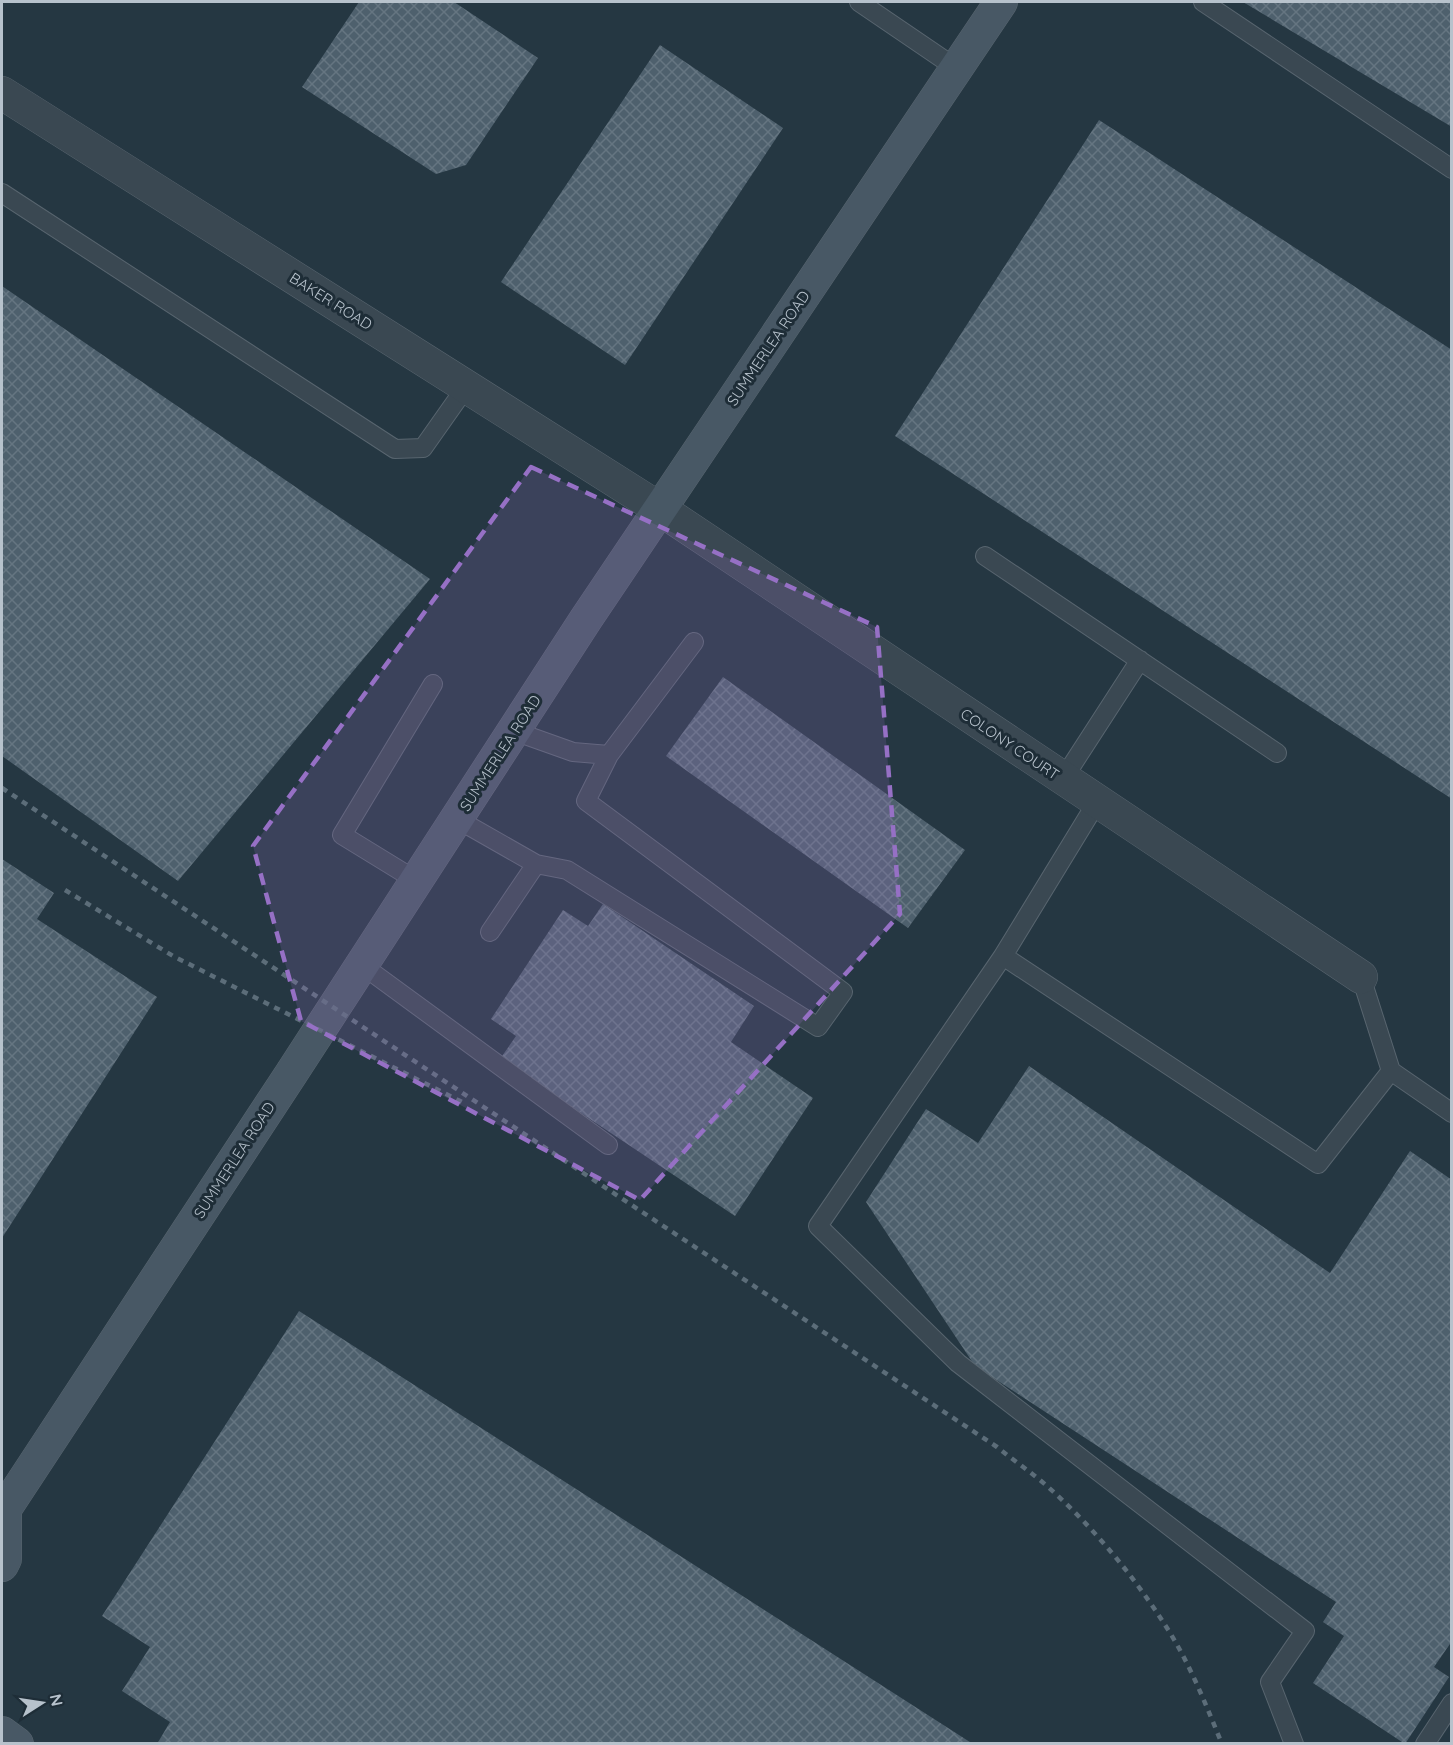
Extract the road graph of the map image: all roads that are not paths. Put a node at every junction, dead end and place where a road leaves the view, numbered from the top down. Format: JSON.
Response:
{"nodes":[{"id":1,"x":859,"y":2,"type":"edge"},
{"id":2,"x":1001,"y":2,"type":"edge"},
{"id":3,"x":1203,"y":2,"type":"edge"},
{"id":4,"x":956,"y":68,"type":"junction"},
{"id":5,"x":2,"y":93,"type":"edge"},
{"id":6,"x":1452,"y":169,"type":"edge"},
{"id":7,"x":2,"y":193,"type":"edge"},
{"id":8,"x":466,"y":387,"type":"junction"},
{"id":9,"x":660,"y":509,"type":"junction"},
{"id":10,"x":986,"y":556,"type":"dead end"},
{"id":11,"x":694,"y":642,"type":"dead end"},
{"id":12,"x":1140,"y":660,"type":"junction"},
{"id":13,"x":433,"y":684,"type":"dead end"},
{"id":14,"x":514,"y":731,"type":"junction"},
{"id":15,"x":1277,"y":753,"type":"dead end"},
{"id":16,"x":609,"y":755,"type":"junction"},
{"id":17,"x":1063,"y":780,"type":"junction"},
{"id":18,"x":1097,"y":802,"type":"junction"},
{"id":19,"x":457,"y":819,"type":"junction"},
{"id":20,"x":536,"y":864,"type":"junction"},
{"id":21,"x":417,"y":881,"type":"junction"},
{"id":22,"x":490,"y":932,"type":"dead end"},
{"id":23,"x":1003,"y":956,"type":"junction"},
{"id":24,"x":362,"y":965,"type":"junction"},
{"id":25,"x":1361,"y":977,"type":"joint"},
{"id":26,"x":1391,"y":1071,"type":"junction"},
{"id":27,"x":1452,"y":1113,"type":"edge"},
{"id":28,"x":608,"y":1145,"type":"dead end"},
{"id":29,"x":3,"y":1509,"type":"edge"},
{"id":30,"x":2,"y":1565,"type":"edge"},
{"id":31,"x":1452,"y":1702,"type":"edge"},
{"id":32,"x":2,"y":1733,"type":"edge"},
{"id":33,"x":17,"y":1743,"type":"edge"},
{"id":34,"x":1294,"y":1743,"type":"edge"},
{"id":35,"x":1425,"y":1743,"type":"edge"}],
"edges":[{"from":1,"to":4,"type":"lane"},
{"from":2,"to":4,"type":"street","name":"SUMMERLEA ROAD"},
{"from":3,"to":6,"type":"lane"},
{"from":4,"to":9,"type":"street","name":"SUMMERLEA ROAD"},
{"from":5,"to":8,"type":"street","name":"BAKER ROAD"},
{"from":7,"to":8,"type":"lane"},
{"from":8,"to":9,"type":"street","name":"BAKER ROAD"},
{"from":9,"to":14,"type":"street","name":"SUMMERLEA ROAD"},
{"from":9,"to":17,"type":"street","name":"COLONY COURT"},
{"from":10,"to":12,"type":"lane"},
{"from":11,"to":16,"type":"lane"},
{"from":12,"to":15,"type":"lane"},
{"from":12,"to":17,"type":"lane"},
{"from":13,"to":21,"type":"lane"},
{"from":14,"to":16,"type":"lane"},
{"from":14,"to":19,"type":"street","name":"SUMMERLEA ROAD"},
{"from":16,"to":20,"type":"lane"},
{"from":17,"to":18,"type":"street","name":"COLONY COURT"},
{"from":18,"to":23,"type":"lane"},
{"from":18,"to":25,"type":"street","name":"COLONY COURT"},
{"from":19,"to":20,"type":"lane"},
{"from":19,"to":21,"type":"street","name":"SUMMERLEA ROAD"},
{"from":20,"to":22,"type":"lane"},
{"from":21,"to":24,"type":"street","name":"SUMMERLEA ROAD"},
{"from":23,"to":26,"type":"lane"},
{"from":23,"to":34,"type":"lane"},
{"from":24,"to":28,"type":"lane"},
{"from":24,"to":29,"type":"street","name":"SUMMERLEA ROAD"},
{"from":25,"to":26,"type":"lane"},
{"from":26,"to":27,"type":"lane"},
{"from":29,"to":30,"type":"street","name":"SUMMERLEA ROAD"},
{"from":31,"to":35,"type":"lane"},
{"from":32,"to":33,"type":"street"}]}
